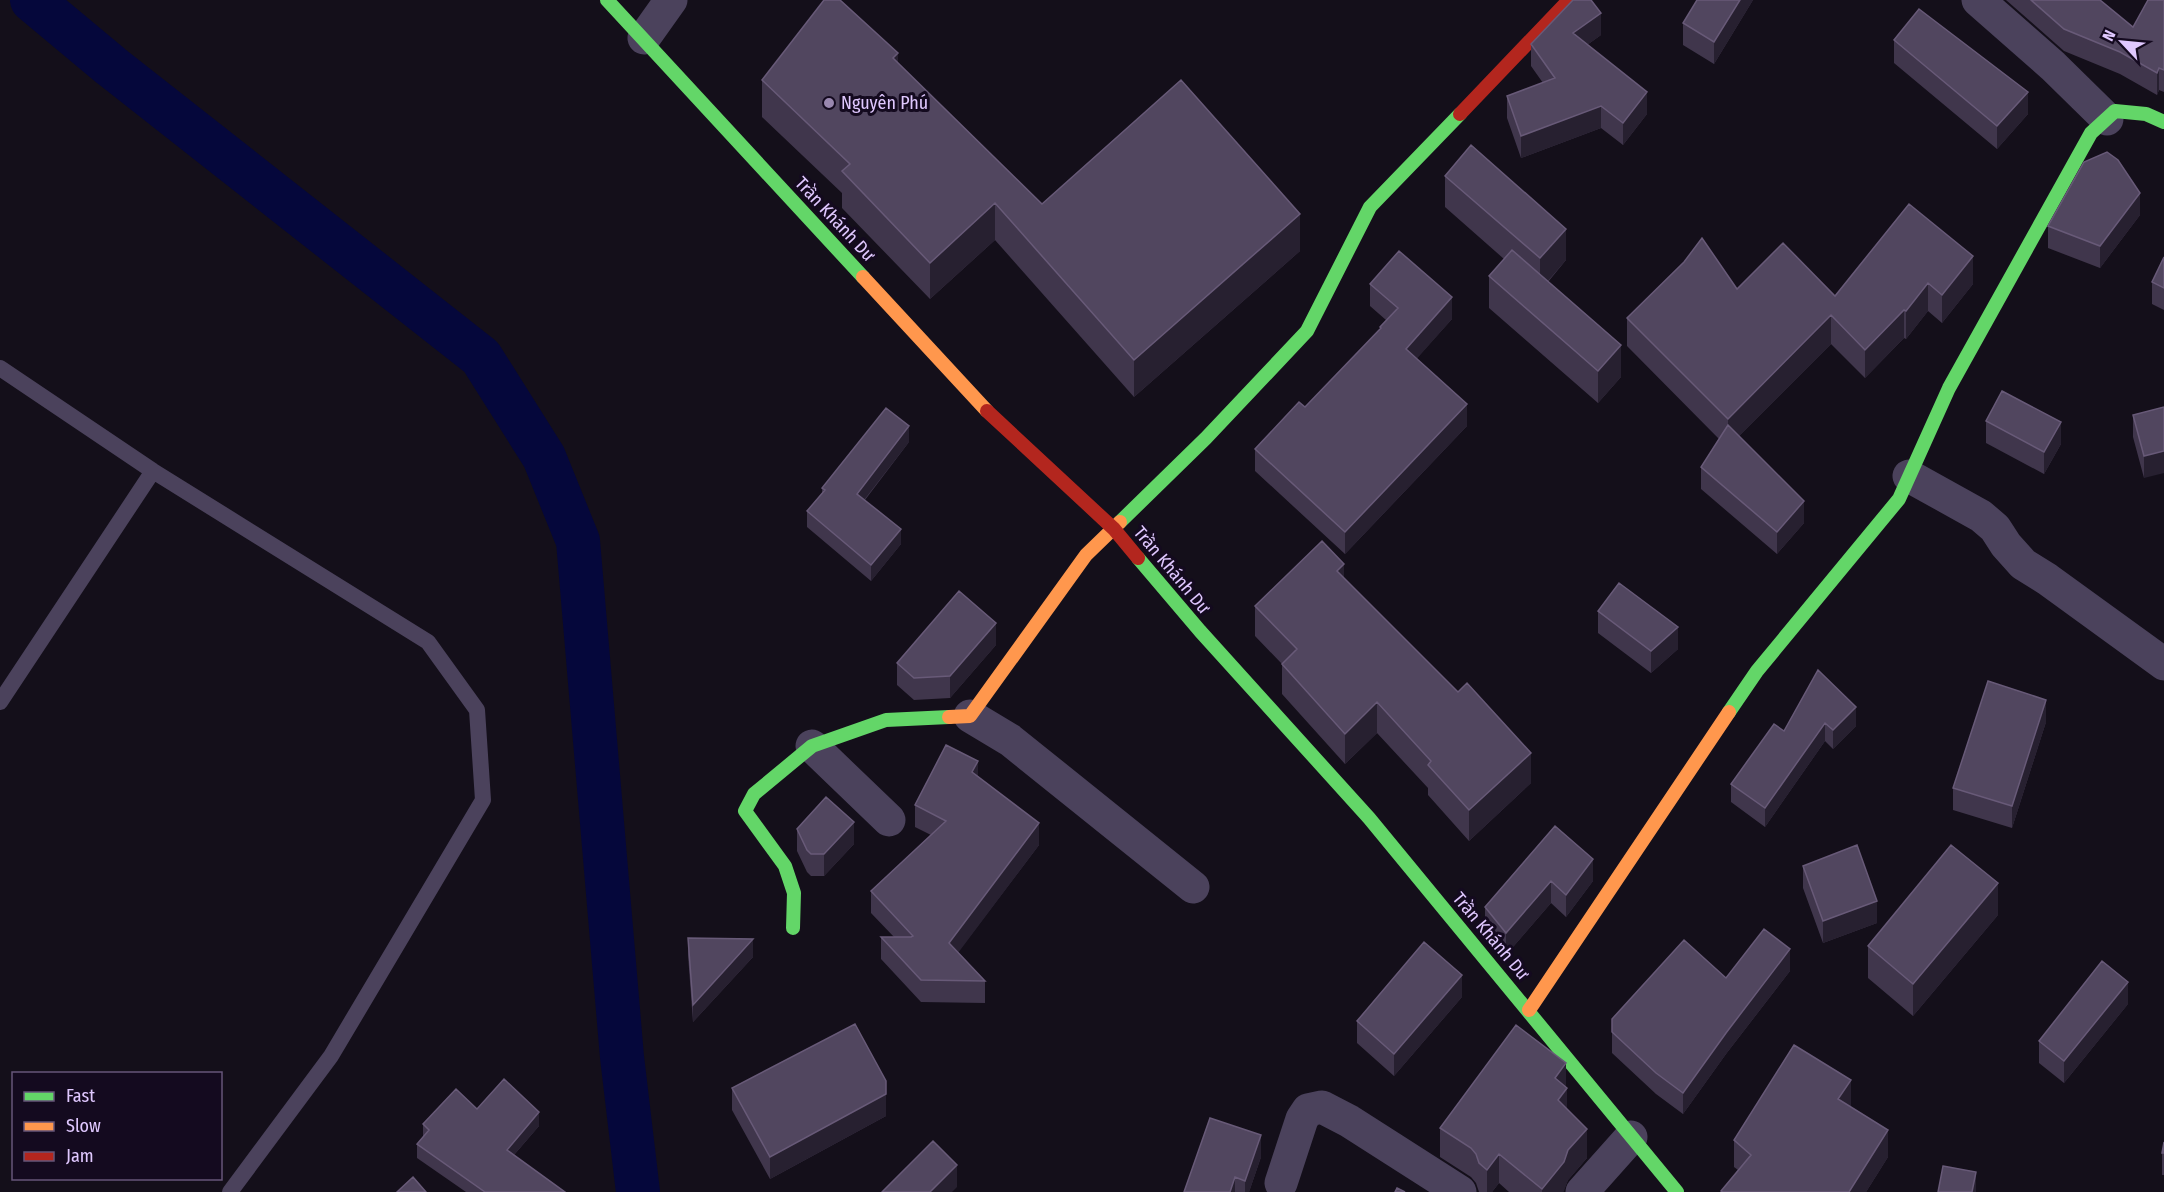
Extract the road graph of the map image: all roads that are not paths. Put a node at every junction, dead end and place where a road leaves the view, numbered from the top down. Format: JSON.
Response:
{"nodes":[{"id":1,"x":607,"y":0,"type":"edge"},
{"id":2,"x":671,"y":0,"type":"edge"},
{"id":3,"x":1569,"y":0,"type":"edge"},
{"id":4,"x":1978,"y":0,"type":"edge"},
{"id":5,"x":644,"y":38,"type":"junction"},
{"id":6,"x":2107,"y":119,"type":"junction"},
{"id":7,"x":2164,"y":122,"type":"edge"},
{"id":8,"x":0,"y":368,"type":"edge"},
{"id":9,"x":153,"y":471,"type":"junction"},
{"id":10,"x":1909,"y":476,"type":"junction"},
{"id":11,"x":1114,"y":529,"type":"junction"},
{"id":12,"x":2164,"y":664,"type":"edge"},
{"id":13,"x":0,"y":702,"type":"edge"},
{"id":14,"x":970,"y":716,"type":"junction"},
{"id":15,"x":812,"y":746,"type":"junction"},
{"id":16,"x":889,"y":820,"type":"dead end"},
{"id":17,"x":1193,"y":887,"type":"dead end"},
{"id":18,"x":793,"y":928,"type":"dead end"},
{"id":19,"x":1529,"y":1010,"type":"junction"},
{"id":20,"x":1632,"y":1137,"type":"junction"},
{"id":21,"x":1281,"y":1183,"type":"dead end"},
{"id":22,"x":230,"y":1192,"type":"edge"},
{"id":23,"x":1460,"y":1192,"type":"edge"},
{"id":24,"x":1582,"y":1192,"type":"edge"},
{"id":25,"x":1677,"y":1192,"type":"edge"}],
"edges":[{"from":1,"to":5,"type":"street","name":"Trần Khánh Dư"},
{"from":2,"to":5,"type":"street"},
{"from":3,"to":11,"type":"street"},
{"from":4,"to":6,"type":"street"},
{"from":5,"to":11,"type":"street","name":"Trần Khánh Dư"},
{"from":6,"to":7,"type":"street"},
{"from":6,"to":10,"type":"street"},
{"from":8,"to":9,"type":"lane"},
{"from":9,"to":13,"type":"lane"},
{"from":9,"to":22,"type":"lane"},
{"from":10,"to":12,"type":"street"},
{"from":10,"to":19,"type":"street"},
{"from":11,"to":14,"type":"street"},
{"from":11,"to":19,"type":"street","name":"Trần Khánh Dư"},
{"from":14,"to":15,"type":"street"},
{"from":14,"to":17,"type":"street"},
{"from":15,"to":16,"type":"street"},
{"from":15,"to":18,"type":"street"},
{"from":19,"to":20,"type":"street","name":"Trần Khánh Dư"},
{"from":20,"to":24,"type":"street"},
{"from":20,"to":25,"type":"street","name":"Trần Khánh Dư"},
{"from":21,"to":23,"type":"street"}]}
